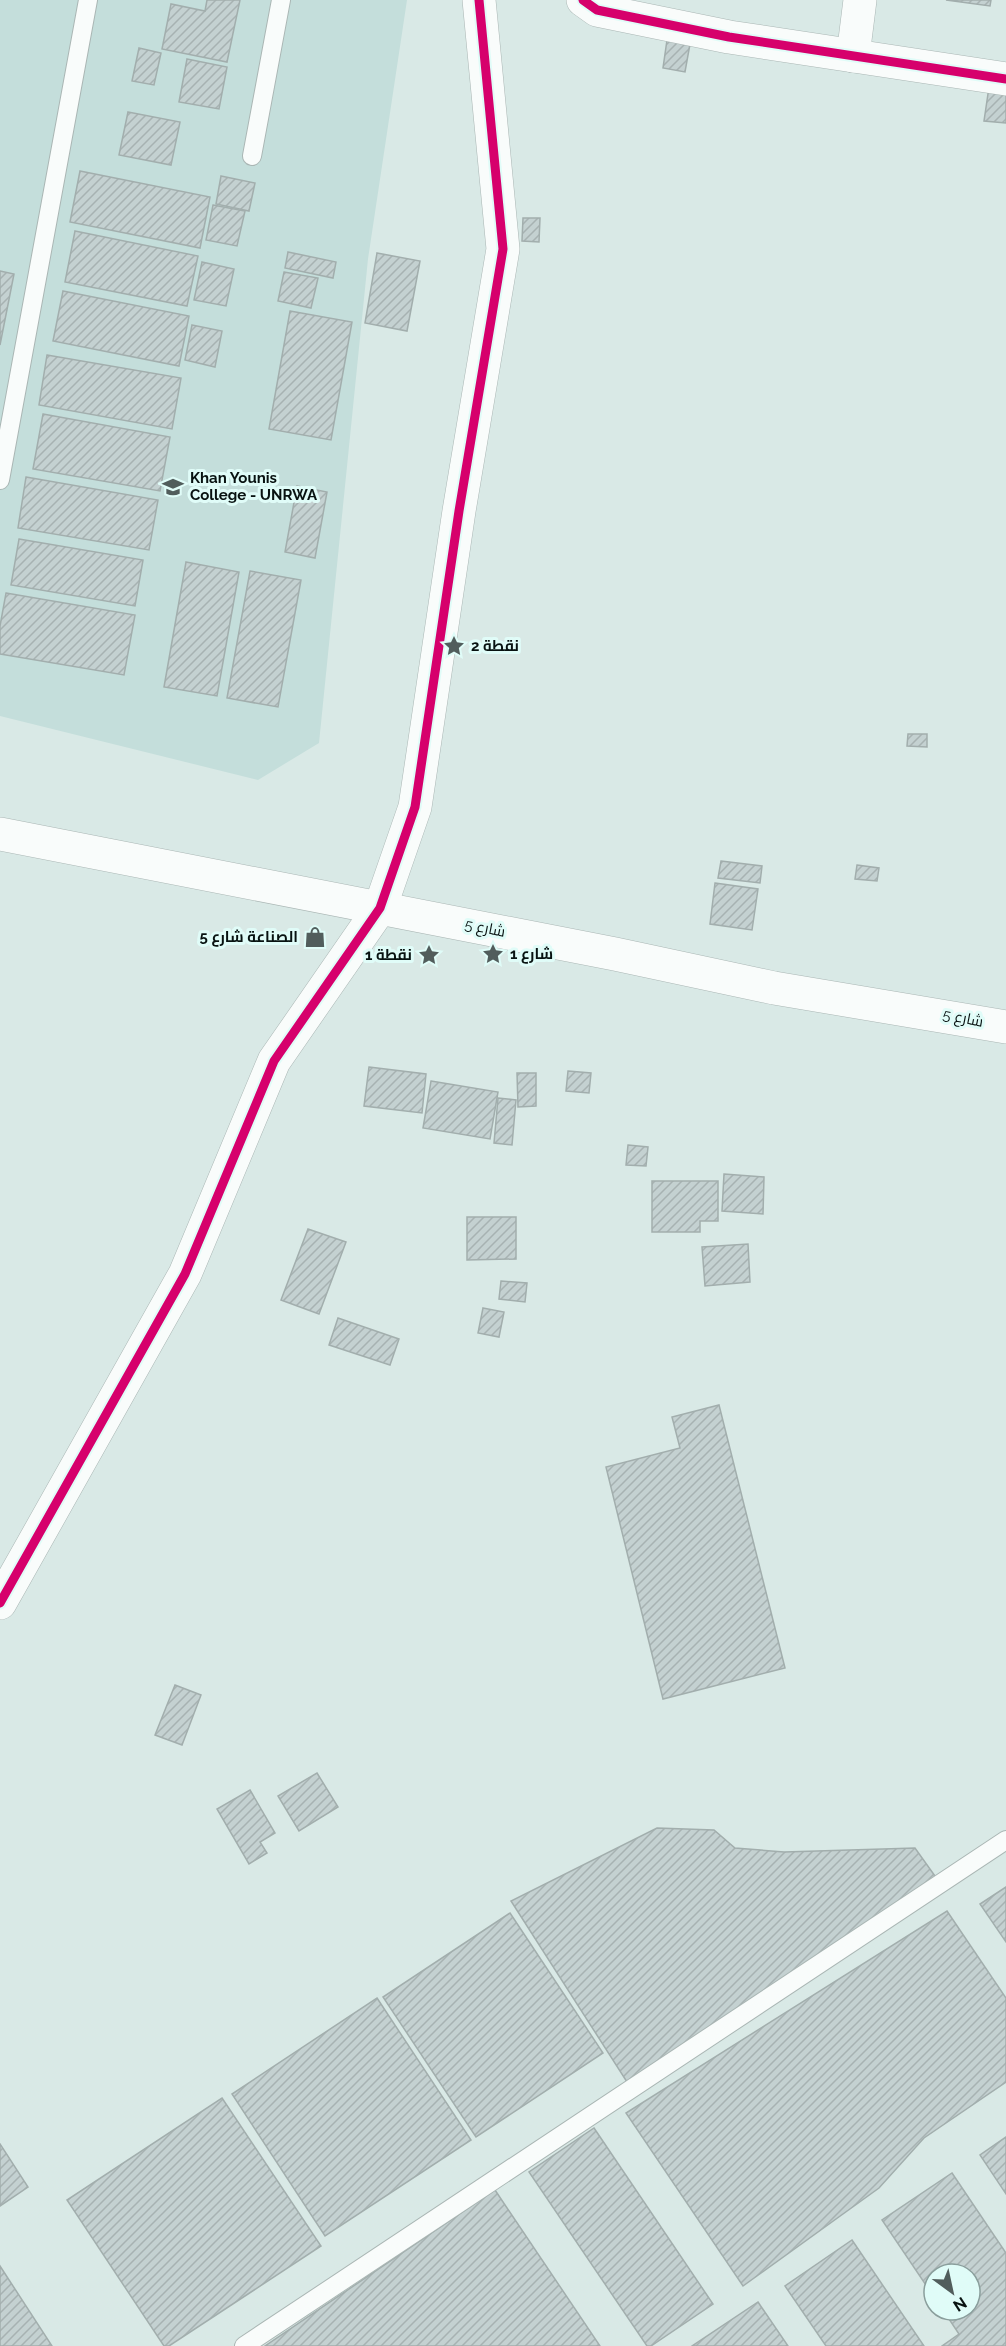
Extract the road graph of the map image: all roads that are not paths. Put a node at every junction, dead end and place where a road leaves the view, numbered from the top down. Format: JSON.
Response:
{"nodes":[{"id":1,"x":88,"y":0,"type":"edge"},
{"id":2,"x":281,"y":0,"type":"edge"},
{"id":3,"x":479,"y":0,"type":"edge"},
{"id":4,"x":583,"y":0,"type":"edge"},
{"id":5,"x":860,"y":0,"type":"edge"},
{"id":6,"x":853,"y":56,"type":"junction"},
{"id":7,"x":1006,"y":79,"type":"edge"},
{"id":8,"x":252,"y":156,"type":"dead end"},
{"id":9,"x":0,"y":480,"type":"edge"},
{"id":10,"x":0,"y":834,"type":"edge"},
{"id":11,"x":380,"y":908,"type":"junction"},
{"id":12,"x":1006,"y":1027,"type":"edge"},
{"id":13,"x":0,"y":1603,"type":"edge"},
{"id":14,"x":1006,"y":1840,"type":"edge"},
{"id":15,"x":244,"y":2346,"type":"edge"}],
"edges":[{"from":1,"to":9,"type":"lane"},
{"from":2,"to":8,"type":"lane"},
{"from":3,"to":11,"type":"street"},
{"from":4,"to":6,"type":"street"},
{"from":5,"to":6,"type":"street"},
{"from":6,"to":7,"type":"street"},
{"from":10,"to":11,"type":"street","name":"شارع 5"},
{"from":11,"to":12,"type":"street","name":"شارع 5"},
{"from":11,"to":13,"type":"street"},
{"from":14,"to":15,"type":"lane"}]}
